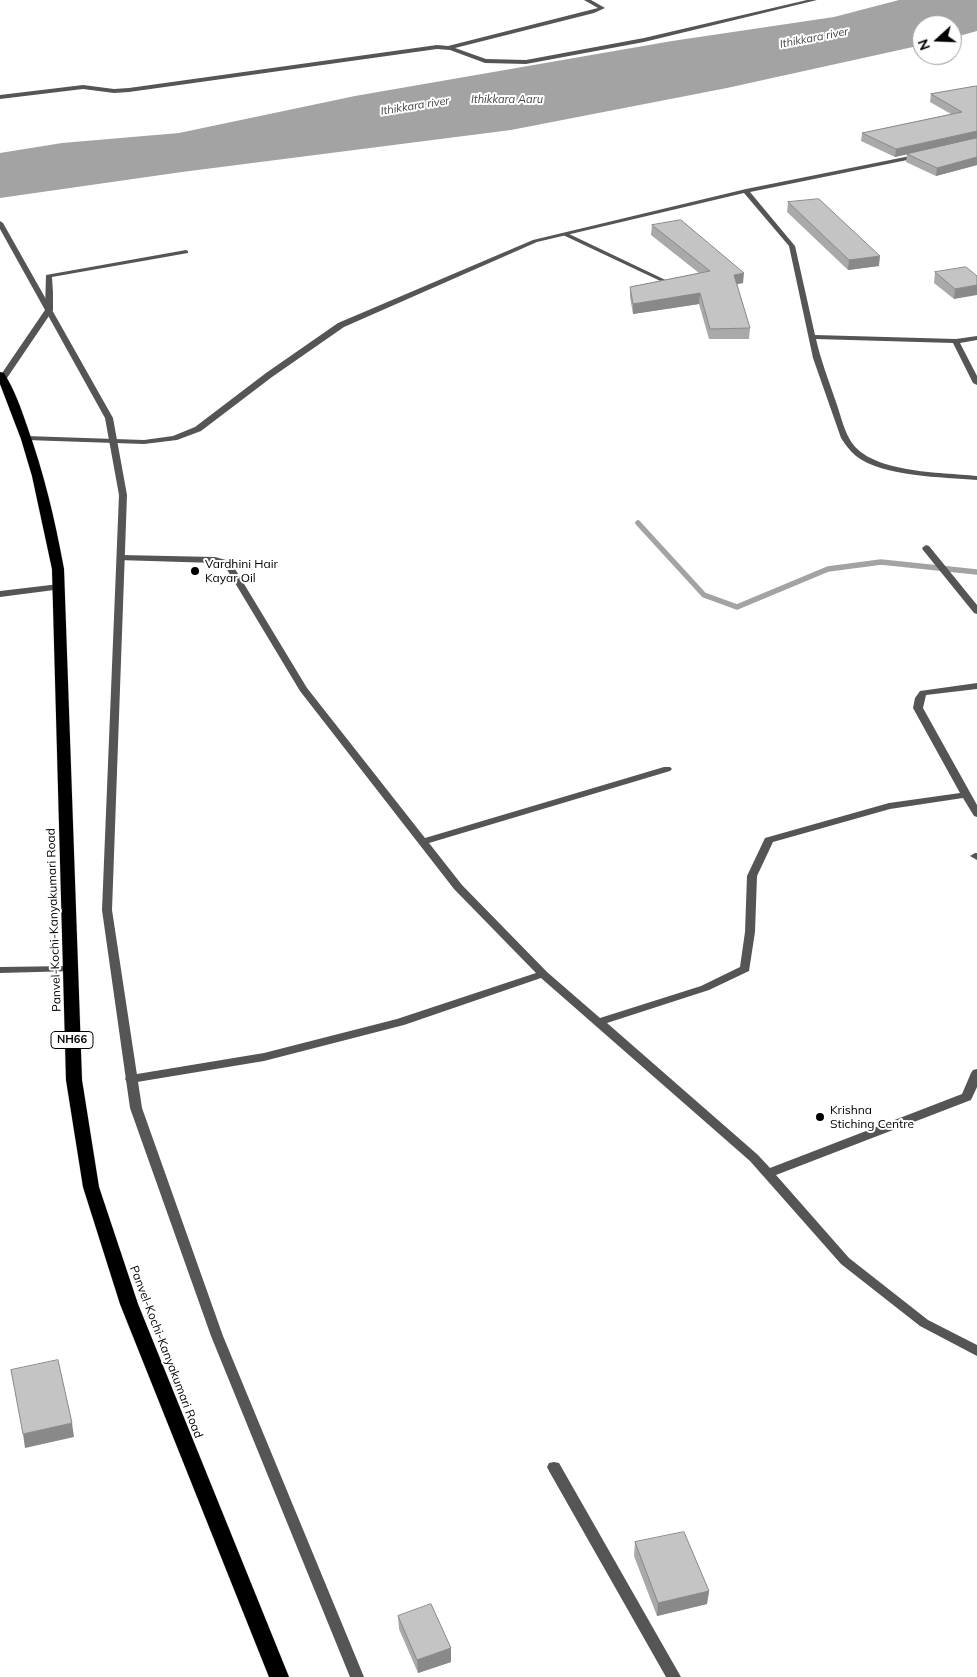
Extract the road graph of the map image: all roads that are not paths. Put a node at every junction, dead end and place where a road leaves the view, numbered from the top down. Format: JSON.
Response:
{"nodes":[{"id":1,"x":587,"y":0,"type":"edge"},
{"id":2,"x":814,"y":0,"type":"edge"},
{"id":3,"x":449,"y":48,"type":"junction"},
{"id":4,"x":0,"y":97,"type":"edge"},
{"id":5,"x":931,"y":153,"type":"edge"},
{"id":6,"x":746,"y":191,"type":"junction"},
{"id":7,"x":0,"y":223,"type":"edge"},
{"id":8,"x":565,"y":234,"type":"junction"},
{"id":9,"x":186,"y":252,"type":"dead end"},
{"id":10,"x":673,"y":285,"type":"edge"},
{"id":11,"x":49,"y":310,"type":"junction"},
{"id":12,"x":813,"y":337,"type":"junction"},
{"id":13,"x":977,"y":338,"type":"edge"},
{"id":14,"x":956,"y":341,"type":"junction"},
{"id":15,"x":1,"y":377,"type":"edge"},
{"id":16,"x":977,"y":383,"type":"edge"},
{"id":17,"x":26,"y":438,"type":"junction"},
{"id":18,"x":113,"y":441,"type":"junction"},
{"id":19,"x":977,"y":478,"type":"edge"},
{"id":20,"x":926,"y":548,"type":"dead end"},
{"id":21,"x":121,"y":558,"type":"junction"},
{"id":22,"x":59,"y":587,"type":"junction"},
{"id":23,"x":0,"y":594,"type":"edge"},
{"id":24,"x":977,"y":611,"type":"edge"},
{"id":25,"x":977,"y":686,"type":"edge"},
{"id":26,"x":667,"y":769,"type":"dead end"},
{"id":27,"x":966,"y":795,"type":"junction"},
{"id":28,"x":977,"y":814,"type":"edge"},
{"id":29,"x":423,"y":842,"type":"junction"},
{"id":30,"x":70,"y":969,"type":"junction"},
{"id":31,"x":0,"y":970,"type":"edge"},
{"id":32,"x":543,"y":974,"type":"junction"},
{"id":33,"x":600,"y":1022,"type":"junction"},
{"id":34,"x":977,"y":1073,"type":"edge"},
{"id":35,"x":131,"y":1080,"type":"junction"},
{"id":36,"x":767,"y":1174,"type":"junction"},
{"id":37,"x":977,"y":1351,"type":"edge"},
{"id":38,"x":554,"y":1468,"type":"dead end"},
{"id":39,"x":279,"y":1677,"type":"edge"},
{"id":40,"x":356,"y":1677,"type":"edge"},
{"id":41,"x":674,"y":1677,"type":"edge"}],
"edges":[{"from":1,"to":3,"type":"street"},
{"from":2,"to":3,"type":"street"},
{"from":3,"to":4,"type":"street"},
{"from":5,"to":6,"type":"street"},
{"from":6,"to":8,"type":"street"},
{"from":6,"to":12,"type":"street"},
{"from":7,"to":11,"type":"street"},
{"from":8,"to":10,"type":"street"},
{"from":8,"to":18,"type":"street"},
{"from":9,"to":11,"type":"street"},
{"from":11,"to":15,"type":"street"},
{"from":11,"to":18,"type":"street"},
{"from":12,"to":14,"type":"street"},
{"from":12,"to":19,"type":"street"},
{"from":13,"to":14,"type":"street"},
{"from":14,"to":16,"type":"street"},
{"from":15,"to":17,"type":"highway","name":"Panvel-Kochi-Kanyakumari Road","number":"NH66"},
{"from":17,"to":18,"type":"street"},
{"from":17,"to":22,"type":"highway","name":"Panvel-Kochi-Kanyakumari Road","number":"NH66"},
{"from":18,"to":21,"type":"street"},
{"from":20,"to":24,"type":"street"},
{"from":21,"to":29,"type":"street"},
{"from":21,"to":35,"type":"street"},
{"from":22,"to":23,"type":"street"},
{"from":22,"to":30,"type":"highway","name":"Panvel-Kochi-Kanyakumari Road","number":"NH66"},
{"from":25,"to":27,"type":"street"},
{"from":26,"to":29,"type":"street"},
{"from":27,"to":28,"type":"street"},
{"from":27,"to":33,"type":"street"},
{"from":29,"to":32,"type":"street"},
{"from":30,"to":31,"type":"street"},
{"from":30,"to":39,"type":"highway","name":"Panvel-Kochi-Kanyakumari Road","number":"NH66"},
{"from":32,"to":33,"type":"street"},
{"from":32,"to":35,"type":"street"},
{"from":33,"to":36,"type":"street"},
{"from":34,"to":36,"type":"street"},
{"from":35,"to":40,"type":"street"},
{"from":36,"to":37,"type":"street"},
{"from":38,"to":41,"type":"street"}]}
